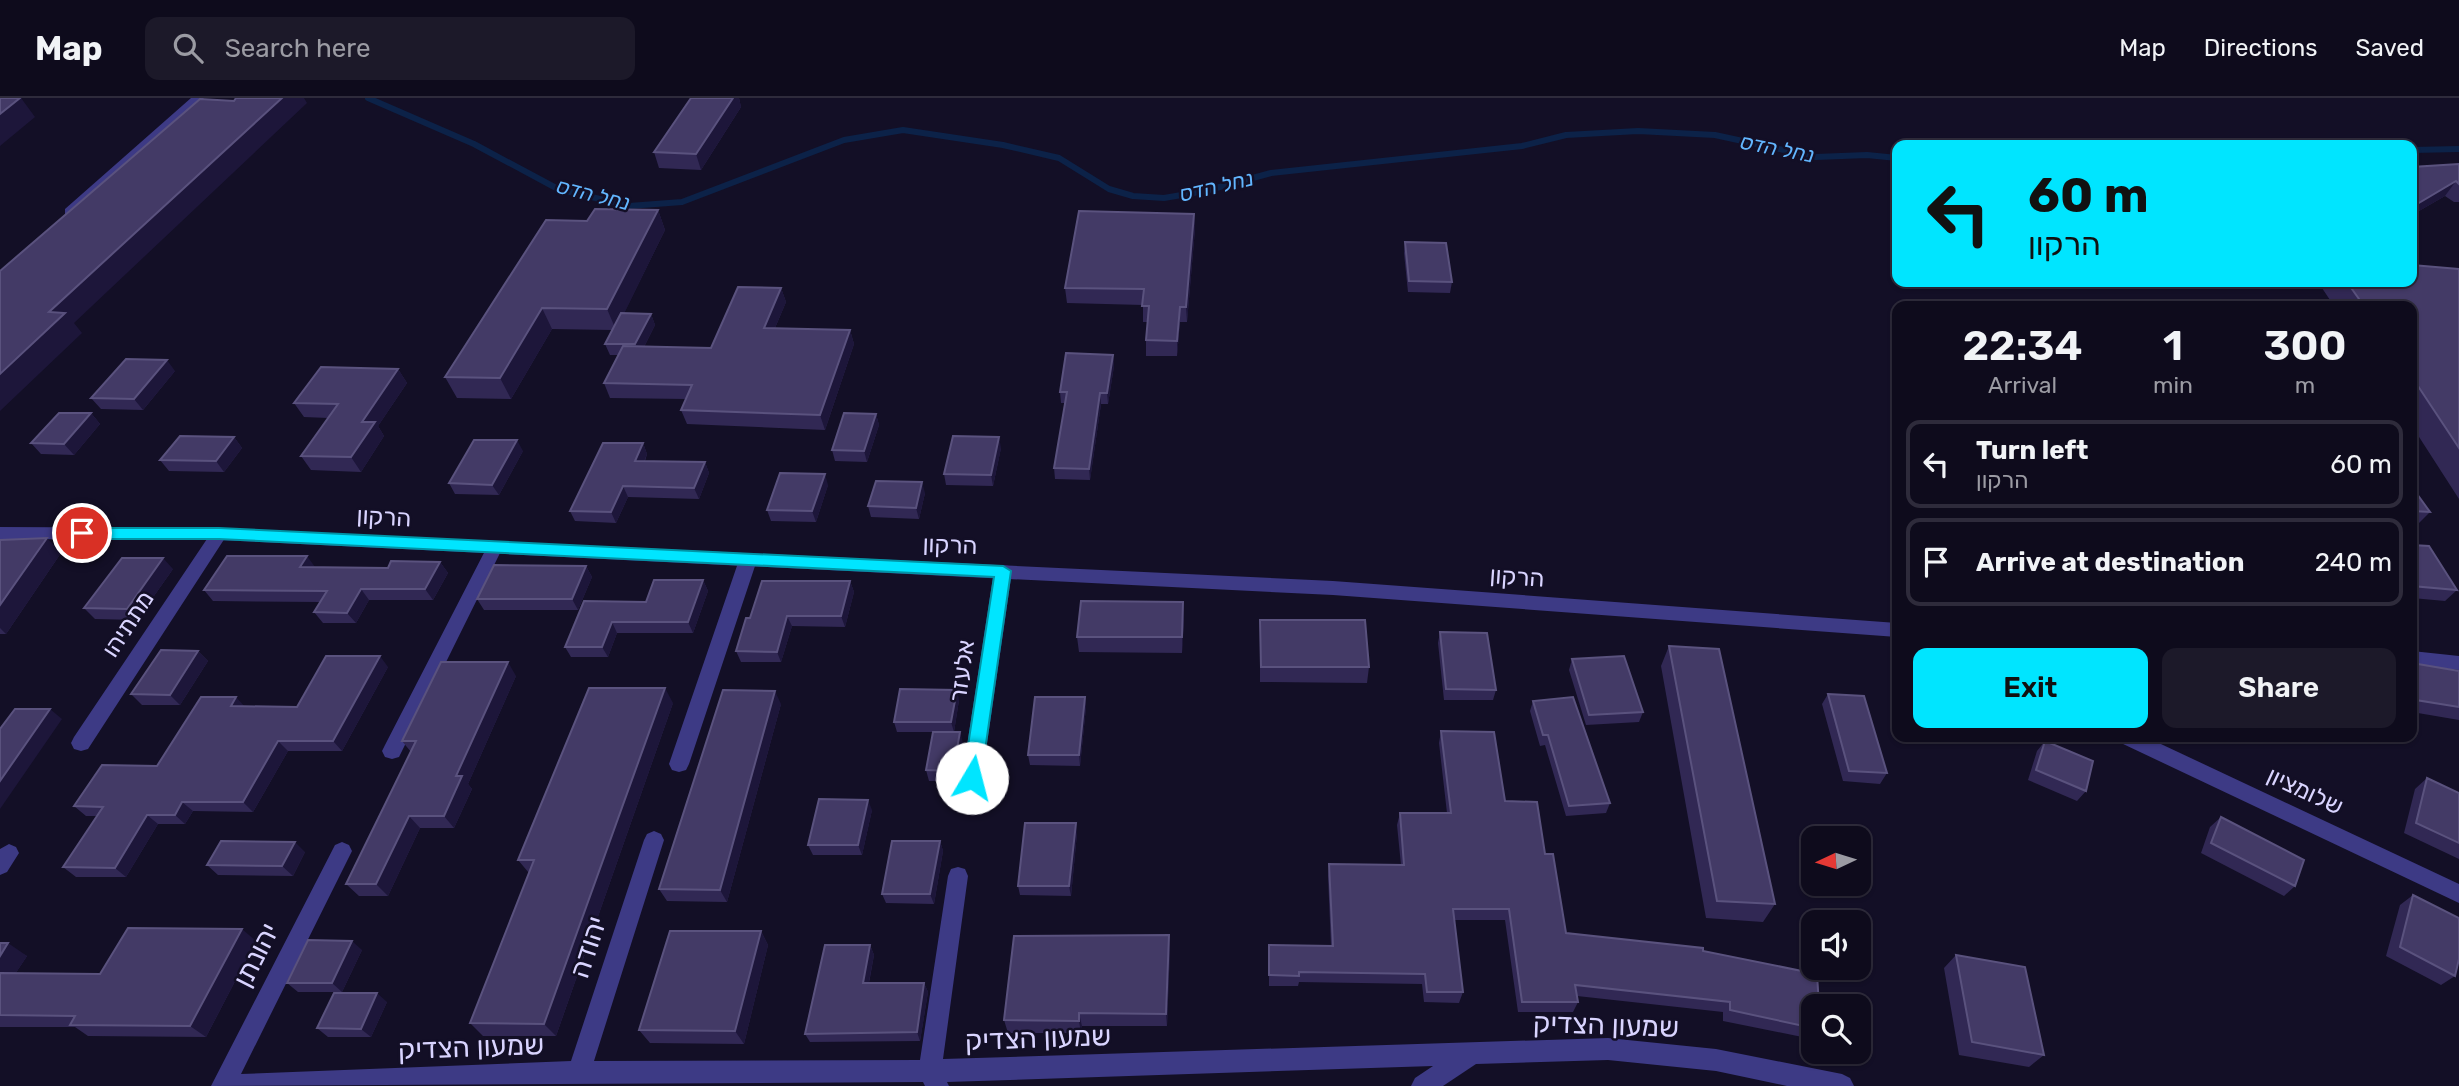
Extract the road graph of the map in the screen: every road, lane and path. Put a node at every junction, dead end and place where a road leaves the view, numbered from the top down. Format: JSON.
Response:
{"nodes":[{"id":1,"x":198,"y":98,"type":"edge"},
{"id":2,"x":57,"y":224,"type":"edge"},
{"id":3,"x":0,"y":533,"type":"edge"},
{"id":4,"x":219,"y":534,"type":"junction"},
{"id":5,"x":495,"y":547,"type":"junction"},
{"id":6,"x":748,"y":560,"type":"junction"},
{"id":7,"x":1003,"y":571,"type":"junction"},
{"id":8,"x":1892,"y":630,"type":"edge"},
{"id":9,"x":2417,"y":659,"type":"edge"},
{"id":10,"x":2459,"y":663,"type":"edge"},
{"id":11,"x":2139,"y":742,"type":"edge"},
{"id":12,"x":81,"y":743,"type":"dead end"},
{"id":13,"x":392,"y":751,"type":"dead end"},
{"id":14,"x":679,"y":764,"type":"dead end"},
{"id":15,"x":972,"y":778,"type":"dead end"},
{"id":16,"x":654,"y":840,"type":"dead end"},
{"id":17,"x":342,"y":850,"type":"dead end"},
{"id":18,"x":958,"y":876,"type":"dead end"},
{"id":19,"x":2459,"y":894,"type":"edge"},
{"id":20,"x":1471,"y":1055,"type":"junction"},
{"id":21,"x":579,"y":1073,"type":"junction"},
{"id":22,"x":933,"y":1078,"type":"edge"},
{"id":23,"x":1836,"y":1085,"type":"edge"},
{"id":24,"x":223,"y":1086,"type":"edge"},
{"id":25,"x":232,"y":1086,"type":"edge"},
{"id":26,"x":1423,"y":1086,"type":"edge"}],
"edges":[{"from":1,"to":2,"type":"street"},
{"from":3,"to":4,"type":"street","name":"הרקון"},
{"from":4,"to":5,"type":"street","name":"הרקון"},
{"from":4,"to":12,"type":"street","name":"מתתיהו"},
{"from":5,"to":6,"type":"street","name":"הרקון"},
{"from":5,"to":13,"type":"street"},
{"from":6,"to":7,"type":"street","name":"הרקון"},
{"from":6,"to":14,"type":"street"},
{"from":7,"to":8,"type":"street","name":"הרקון"},
{"from":7,"to":15,"type":"street","name":"אלעזר"},
{"from":9,"to":10,"type":"street"},
{"from":11,"to":19,"type":"street","name":"שלומציון"},
{"from":16,"to":21,"type":"street","name":"יהודה"},
{"from":17,"to":24,"type":"street","name":"יהונתן"},
{"from":18,"to":22,"type":"street"},
{"from":20,"to":22,"type":"street","name":"שמעון הצדיק"},
{"from":20,"to":23,"type":"street","name":"שמעון הצדיק"},
{"from":20,"to":26,"type":"street"},
{"from":21,"to":22,"type":"street","name":"שמעון הצדיק"},
{"from":21,"to":25,"type":"street","name":"שמעון הצדיק"}]}
